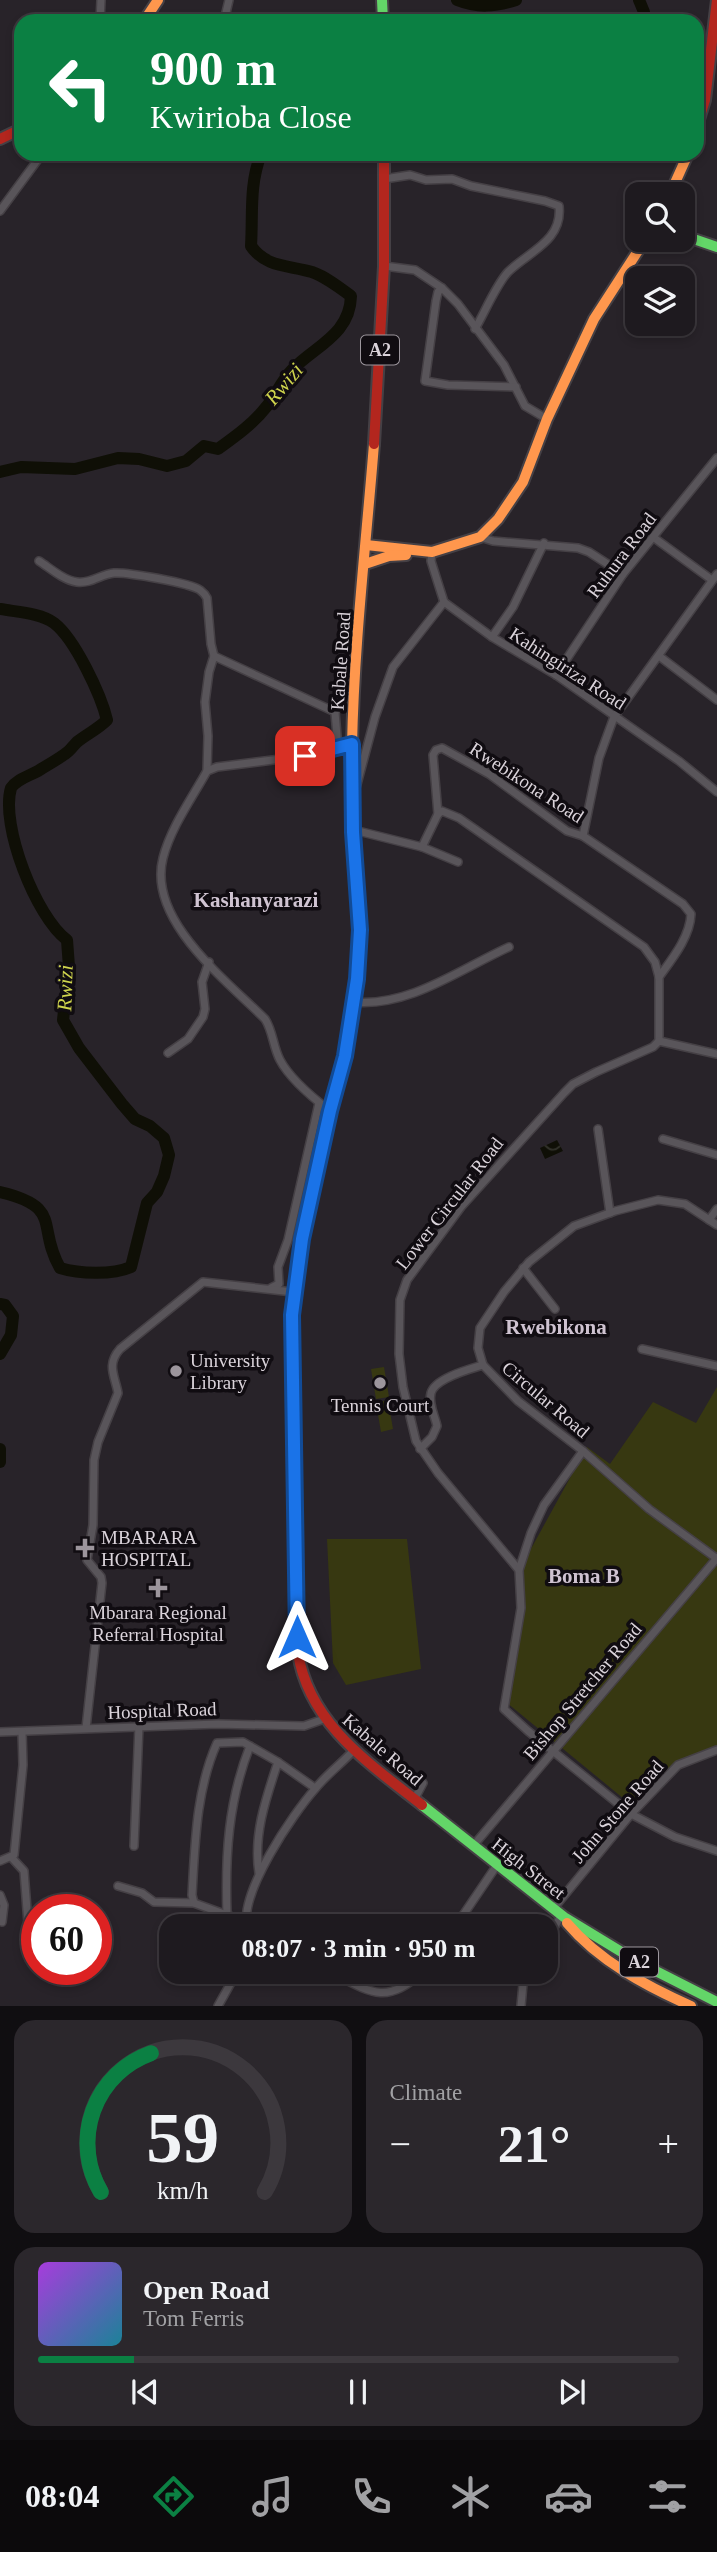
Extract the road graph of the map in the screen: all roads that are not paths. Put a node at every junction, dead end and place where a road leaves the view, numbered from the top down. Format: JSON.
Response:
{"nodes":[{"id":1,"x":717,"y":0,"type":"edge"},
{"id":2,"x":704,"y":103,"type":"edge"},
{"id":3,"x":37,"y":161,"type":"edge"},
{"id":4,"x":384,"y":161,"type":"edge"},
{"id":5,"x":685,"y":161,"type":"edge"},
{"id":6,"x":384,"y":179,"type":"junction"},
{"id":7,"x":675,"y":182,"type":"edge"},
{"id":8,"x":0,"y":211,"type":"edge"},
{"id":9,"x":695,"y":239,"type":"edge"},
{"id":10,"x":717,"y":247,"type":"edge"},
{"id":11,"x":637,"y":252,"type":"edge"},
{"id":12,"x":384,"y":266,"type":"junction"},
{"id":13,"x":442,"y":288,"type":"junction"},
{"id":14,"x":475,"y":329,"type":"junction"},
{"id":15,"x":516,"y":387,"type":"junction"},
{"id":16,"x":547,"y":419,"type":"junction"},
{"id":17,"x":717,"y":458,"type":"edge"},
{"id":18,"x":368,"y":524,"type":"junction"},
{"id":19,"x":653,"y":537,"type":"junction"},
{"id":20,"x":483,"y":538,"type":"junction"},
{"id":21,"x":544,"y":543,"type":"junction"},
{"id":22,"x":366,"y":545,"type":"junction"},
{"id":23,"x":392,"y":548,"type":"junction"},
{"id":24,"x":432,"y":553,"type":"junction"},
{"id":25,"x":39,"y":561,"type":"dead end"},
{"id":26,"x":365,"y":564,"type":"junction"},
{"id":27,"x":623,"y":574,"type":"junction"},
{"id":28,"x":715,"y":577,"type":"edge"},
{"id":29,"x":444,"y":602,"type":"junction"},
{"id":30,"x":492,"y":637,"type":"junction"},
{"id":31,"x":214,"y":656,"type":"junction"},
{"id":32,"x":659,"y":656,"type":"junction"},
{"id":33,"x":556,"y":675,"type":"junction"},
{"id":34,"x":355,"y":690,"type":"junction"},
{"id":35,"x":717,"y":700,"type":"edge"},
{"id":36,"x":335,"y":712,"type":"junction"},
{"id":37,"x":614,"y":717,"type":"junction"},
{"id":38,"x":352,"y":744,"type":"junction"},
{"id":39,"x":338,"y":748,"type":"junction"},
{"id":40,"x":207,"y":771,"type":"junction"},
{"id":41,"x":717,"y":792,"type":"edge"},
{"id":42,"x":352,"y":801,"type":"junction"},
{"id":43,"x":438,"y":814,"type":"junction"},
{"id":44,"x":354,"y":830,"type":"junction"},
{"id":45,"x":583,"y":836,"type":"junction"},
{"id":46,"x":422,"y":847,"type":"junction"},
{"id":47,"x":458,"y":862,"type":"dead end"},
{"id":48,"x":509,"y":947,"type":"dead end"},
{"id":49,"x":209,"y":962,"type":"junction"},
{"id":50,"x":659,"y":977,"type":"junction"},
{"id":51,"x":354,"y":1002,"type":"junction"},
{"id":52,"x":659,"y":1041,"type":"junction"},
{"id":53,"x":168,"y":1053,"type":"dead end"},
{"id":54,"x":717,"y":1054,"type":"edge"},
{"id":55,"x":319,"y":1103,"type":"junction"},
{"id":56,"x":330,"y":1111,"type":"junction"},
{"id":57,"x":598,"y":1129,"type":"dead end"},
{"id":58,"x":663,"y":1139,"type":"dead end"},
{"id":59,"x":717,"y":1155,"type":"edge"},
{"id":60,"x":717,"y":1209,"type":"edge"},
{"id":61,"x":610,"y":1213,"type":"junction"},
{"id":62,"x":709,"y":1220,"type":"junction"},
{"id":63,"x":717,"y":1225,"type":"edge"},
{"id":64,"x":523,"y":1268,"type":"junction"},
{"id":65,"x":270,"y":1288,"type":"junction"},
{"id":66,"x":293,"y":1292,"type":"junction"},
{"id":67,"x":555,"y":1309,"type":"dead end"},
{"id":68,"x":642,"y":1349,"type":"dead end"},
{"id":69,"x":484,"y":1365,"type":"junction"},
{"id":70,"x":717,"y":1366,"type":"edge"},
{"id":71,"x":420,"y":1449,"type":"junction"},
{"id":72,"x":583,"y":1451,"type":"junction"},
{"id":73,"x":717,"y":1558,"type":"edge"},
{"id":74,"x":519,"y":1570,"type":"junction"},
{"id":75,"x":324,"y":1719,"type":"junction"},
{"id":76,"x":139,"y":1726,"type":"junction"},
{"id":77,"x":86,"y":1728,"type":"junction"},
{"id":78,"x":0,"y":1732,"type":"edge"},
{"id":79,"x":22,"y":1732,"type":"junction"},
{"id":80,"x":250,"y":1746,"type":"junction"},
{"id":81,"x":553,"y":1750,"type":"junction"},
{"id":82,"x":353,"y":1751,"type":"junction"},
{"id":83,"x":716,"y":1753,"type":"edge"},
{"id":84,"x":278,"y":1762,"type":"junction"},
{"id":85,"x":423,"y":1783,"type":"dead end"},
{"id":86,"x":315,"y":1788,"type":"junction"},
{"id":87,"x":414,"y":1800,"type":"junction"},
{"id":88,"x":631,"y":1814,"type":"junction"},
{"id":89,"x":135,"y":1846,"type":"dead end"},
{"id":90,"x":473,"y":1846,"type":"junction"},
{"id":91,"x":717,"y":1851,"type":"edge"},
{"id":92,"x":12,"y":1858,"type":"junction"},
{"id":93,"x":0,"y":1861,"type":"edge"},
{"id":94,"x":496,"y":1865,"type":"junction"},
{"id":95,"x":259,"y":1873,"type":"junction"},
{"id":96,"x":118,"y":1886,"type":"dead end"},
{"id":97,"x":25,"y":1894,"type":"edge"},
{"id":98,"x":0,"y":1895,"type":"edge"},
{"id":99,"x":194,"y":1903,"type":"junction"},
{"id":100,"x":222,"y":1914,"type":"edge"},
{"id":101,"x":227,"y":1914,"type":"edge"},
{"id":102,"x":248,"y":1914,"type":"edge"},
{"id":103,"x":464,"y":1914,"type":"edge"},
{"id":104,"x":559,"y":1914,"type":"junction"},
{"id":105,"x":2,"y":1922,"type":"dead end"},
{"id":106,"x":230,"y":1984,"type":"edge"},
{"id":107,"x":353,"y":1984,"type":"edge"},
{"id":108,"x":406,"y":1984,"type":"edge"},
{"id":109,"x":523,"y":1984,"type":"edge"},
{"id":110,"x":717,"y":2002,"type":"edge"},
{"id":111,"x":218,"y":2006,"type":"edge"},
{"id":112,"x":521,"y":2006,"type":"edge"},
{"id":113,"x":691,"y":2006,"type":"edge"}],
"edges":[{"from":1,"to":2,"type":"main road"},
{"from":3,"to":8,"type":"street"},
{"from":4,"to":6,"type":"main road","name":"Kabale Road","number":"A2"},
{"from":5,"to":7,"type":"main road"},
{"from":6,"to":12,"type":"main road","name":"Kabale Road","number":"A2"},
{"from":6,"to":14,"type":"street"},
{"from":9,"to":10,"type":"main road"},
{"from":11,"to":16,"type":"main road"},
{"from":12,"to":13,"type":"street"},
{"from":12,"to":18,"type":"main road","name":"Kabale Road","number":"A2"},
{"from":13,"to":14,"type":"street"},
{"from":13,"to":15,"type":"street"},
{"from":14,"to":15,"type":"street"},
{"from":15,"to":16,"type":"street"},
{"from":16,"to":20,"type":"main road"},
{"from":17,"to":19,"type":"street","name":"Ruhura Road"},
{"from":18,"to":22,"type":"main road","name":"Kabale Road","number":"A2"},
{"from":18,"to":23,"type":"main road"},
{"from":19,"to":27,"type":"street","name":"Ruhura Road"},
{"from":19,"to":28,"type":"street"},
{"from":20,"to":21,"type":"street"},
{"from":20,"to":24,"type":"main road"},
{"from":21,"to":27,"type":"street"},
{"from":21,"to":30,"type":"street"},
{"from":22,"to":23,"type":"main road"},
{"from":22,"to":26,"type":"main road","name":"Kabale Road","number":"A2"},
{"from":23,"to":24,"type":"main road"},
{"from":24,"to":26,"type":"main road"},
{"from":24,"to":29,"type":"street"},
{"from":25,"to":31,"type":"street"},
{"from":26,"to":34,"type":"main road","name":"Kabale Road","number":"A2"},
{"from":27,"to":33,"type":"street","name":"Ruhura Road"},
{"from":28,"to":32,"type":"street"},
{"from":29,"to":30,"type":"street","name":"Kahingiriza Road"},
{"from":29,"to":42,"type":"street"},
{"from":30,"to":33,"type":"street","name":"Kahingiriza Road"},
{"from":31,"to":36,"type":"street"},
{"from":31,"to":40,"type":"street"},
{"from":32,"to":35,"type":"street"},
{"from":32,"to":37,"type":"street"},
{"from":33,"to":37,"type":"street","name":"Kahingiriza Road"},
{"from":34,"to":36,"type":"street"},
{"from":34,"to":38,"type":"main road","name":"Kabale Road","number":"A2"},
{"from":36,"to":39,"type":"street"},
{"from":37,"to":41,"type":"street","name":"Kahingiriza Road"},
{"from":37,"to":45,"type":"street"},
{"from":38,"to":39,"type":"street"},
{"from":38,"to":42,"type":"main road","name":"Kabale Road","number":"A2"},
{"from":39,"to":40,"type":"street"},
{"from":40,"to":49,"type":"street"},
{"from":42,"to":44,"type":"main road","name":"Kabale Road","number":"A2"},
{"from":43,"to":45,"type":"street","name":"Rwebikona Road"},
{"from":43,"to":46,"type":"street"},
{"from":43,"to":50,"type":"street"},
{"from":44,"to":46,"type":"street"},
{"from":44,"to":51,"type":"main road","name":"Kabale Road","number":"A2"},
{"from":45,"to":50,"type":"street"},
{"from":46,"to":47,"type":"street"},
{"from":48,"to":51,"type":"street"},
{"from":49,"to":53,"type":"street"},
{"from":49,"to":55,"type":"street"},
{"from":50,"to":52,"type":"street"},
{"from":51,"to":56,"type":"main road","name":"Kabale Road","number":"A2"},
{"from":52,"to":54,"type":"street"},
{"from":52,"to":71,"type":"street","name":"Lower Circular Road"},
{"from":55,"to":56,"type":"street"},
{"from":55,"to":65,"type":"street"},
{"from":56,"to":66,"type":"main road","name":"Kabale Road","number":"A2"},
{"from":57,"to":61,"type":"street"},
{"from":58,"to":59,"type":"street"},
{"from":60,"to":62,"type":"street"},
{"from":61,"to":62,"type":"street","name":"Circular Road"},
{"from":61,"to":64,"type":"street","name":"Circular Road"},
{"from":62,"to":63,"type":"street","name":"Circular Road"},
{"from":64,"to":67,"type":"street"},
{"from":64,"to":69,"type":"street","name":"Circular Road"},
{"from":65,"to":66,"type":"street"},
{"from":65,"to":77,"type":"street"},
{"from":66,"to":75,"type":"main road","name":"Kabale Road","number":"A2"},
{"from":68,"to":70,"type":"street"},
{"from":69,"to":71,"type":"street"},
{"from":69,"to":72,"type":"street","name":"Circular Road"},
{"from":71,"to":74,"type":"street","name":"Lower Circular Road"},
{"from":72,"to":73,"type":"street","name":"Circular Road"},
{"from":72,"to":74,"type":"street"},
{"from":73,"to":81,"type":"street","name":"Bishop Stretcher Road"},
{"from":74,"to":81,"type":"street"},
{"from":75,"to":76,"type":"street","name":"Hospital Road"},
{"from":75,"to":82,"type":"main road","name":"Kabale Road","number":"A2"},
{"from":76,"to":77,"type":"street","name":"Hospital Road"},
{"from":76,"to":89,"type":"street"},
{"from":77,"to":79,"type":"street","name":"Hospital Road"},
{"from":78,"to":79,"type":"street","name":"Hospital Road"},
{"from":79,"to":92,"type":"street"},
{"from":80,"to":84,"type":"street"},
{"from":80,"to":99,"type":"street"},
{"from":80,"to":101,"type":"street"},
{"from":81,"to":88,"type":"street"},
{"from":81,"to":90,"type":"street","name":"Bishop Stretcher Road"},
{"from":82,"to":86,"type":"street"},
{"from":82,"to":87,"type":"main road","name":"Kabale Road","number":"A2"},
{"from":83,"to":88,"type":"street","name":"John Stone Road"},
{"from":84,"to":86,"type":"street"},
{"from":84,"to":95,"type":"street"},
{"from":85,"to":87,"type":"street"},
{"from":86,"to":95,"type":"street"},
{"from":87,"to":90,"type":"main road","name":"Kabale Road","number":"A2"},
{"from":88,"to":91,"type":"street"},
{"from":88,"to":104,"type":"street","name":"John Stone Road"},
{"from":90,"to":94,"type":"main road","name":"High Street","number":"A2"},
{"from":92,"to":93,"type":"street"},
{"from":92,"to":97,"type":"street"},
{"from":94,"to":103,"type":"street"},
{"from":94,"to":104,"type":"main road","name":"High Street","number":"A2"},
{"from":95,"to":102,"type":"street"},
{"from":96,"to":99,"type":"street"},
{"from":98,"to":105,"type":"street"},
{"from":99,"to":100,"type":"street"},
{"from":104,"to":110,"type":"main road","name":"High Street","number":"A2"},
{"from":104,"to":113,"type":"main road","name":"High Street","number":"A2"},
{"from":106,"to":111,"type":"street"},
{"from":107,"to":108,"type":"street"},
{"from":109,"to":112,"type":"street"}]}
